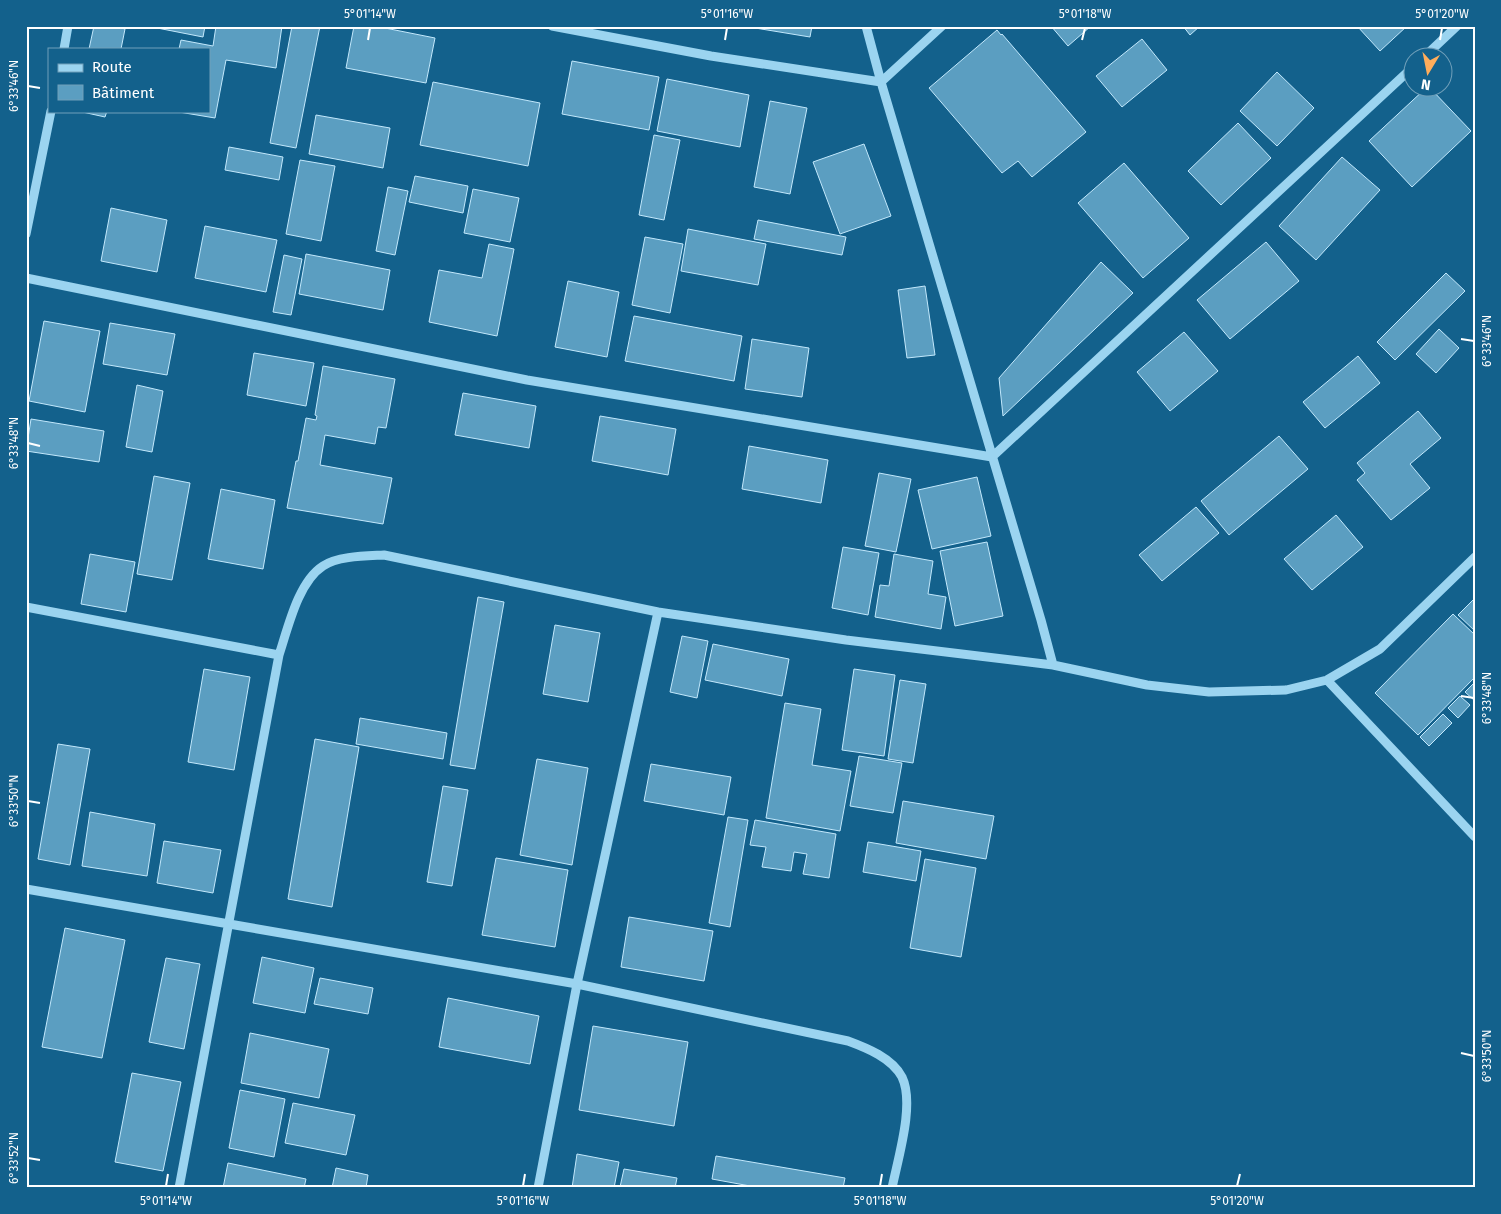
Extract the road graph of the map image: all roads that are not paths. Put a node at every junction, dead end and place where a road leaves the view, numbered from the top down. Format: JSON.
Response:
{"nodes":[{"id":1,"x":68,"y":26,"type":"edge"},
{"id":2,"x":552,"y":26,"type":"edge"},
{"id":3,"x":866,"y":26,"type":"edge"},
{"id":4,"x":942,"y":26,"type":"edge"},
{"id":5,"x":1457,"y":26,"type":"edge"},
{"id":6,"x":64,"y":48,"type":"edge"},
{"id":7,"x":1434,"y":48,"type":"edge"},
{"id":8,"x":1404,"y":75,"type":"edge"},
{"id":9,"x":881,"y":82,"type":"junction"},
{"id":10,"x":51,"y":112,"type":"edge"},
{"id":11,"x":26,"y":234,"type":"edge"},
{"id":12,"x":26,"y":278,"type":"edge"},
{"id":13,"x":992,"y":457,"type":"junction"},
{"id":14,"x":1475,"y":558,"type":"edge"},
{"id":15,"x":26,"y":607,"type":"edge"},
{"id":16,"x":658,"y":612,"type":"junction"},
{"id":17,"x":279,"y":655,"type":"junction"},
{"id":18,"x":1053,"y":665,"type":"junction"},
{"id":19,"x":1327,"y":680,"type":"junction"},
{"id":20,"x":1475,"y":837,"type":"edge"},
{"id":21,"x":26,"y":889,"type":"edge"},
{"id":22,"x":229,"y":925,"type":"junction"},
{"id":23,"x":576,"y":984,"type":"junction"},
{"id":24,"x":179,"y":1188,"type":"edge"},
{"id":25,"x":538,"y":1188,"type":"edge"},
{"id":26,"x":892,"y":1188,"type":"edge"}],
"edges":[{"from":1,"to":6,"type":"street"},
{"from":2,"to":9,"type":"street"},
{"from":3,"to":9,"type":"street"},
{"from":4,"to":9,"type":"street"},
{"from":5,"to":7,"type":"street"},
{"from":8,"to":13,"type":"street"},
{"from":9,"to":13,"type":"street"},
{"from":10,"to":11,"type":"street"},
{"from":12,"to":13,"type":"street"},
{"from":13,"to":18,"type":"street"},
{"from":14,"to":19,"type":"street"},
{"from":15,"to":17,"type":"street"},
{"from":16,"to":17,"type":"street"},
{"from":16,"to":18,"type":"street"},
{"from":16,"to":23,"type":"street"},
{"from":17,"to":22,"type":"street"},
{"from":18,"to":19,"type":"street"},
{"from":19,"to":20,"type":"street"},
{"from":21,"to":22,"type":"street"},
{"from":22,"to":23,"type":"street"},
{"from":22,"to":24,"type":"street"},
{"from":23,"to":25,"type":"street"},
{"from":23,"to":26,"type":"street"}]}
